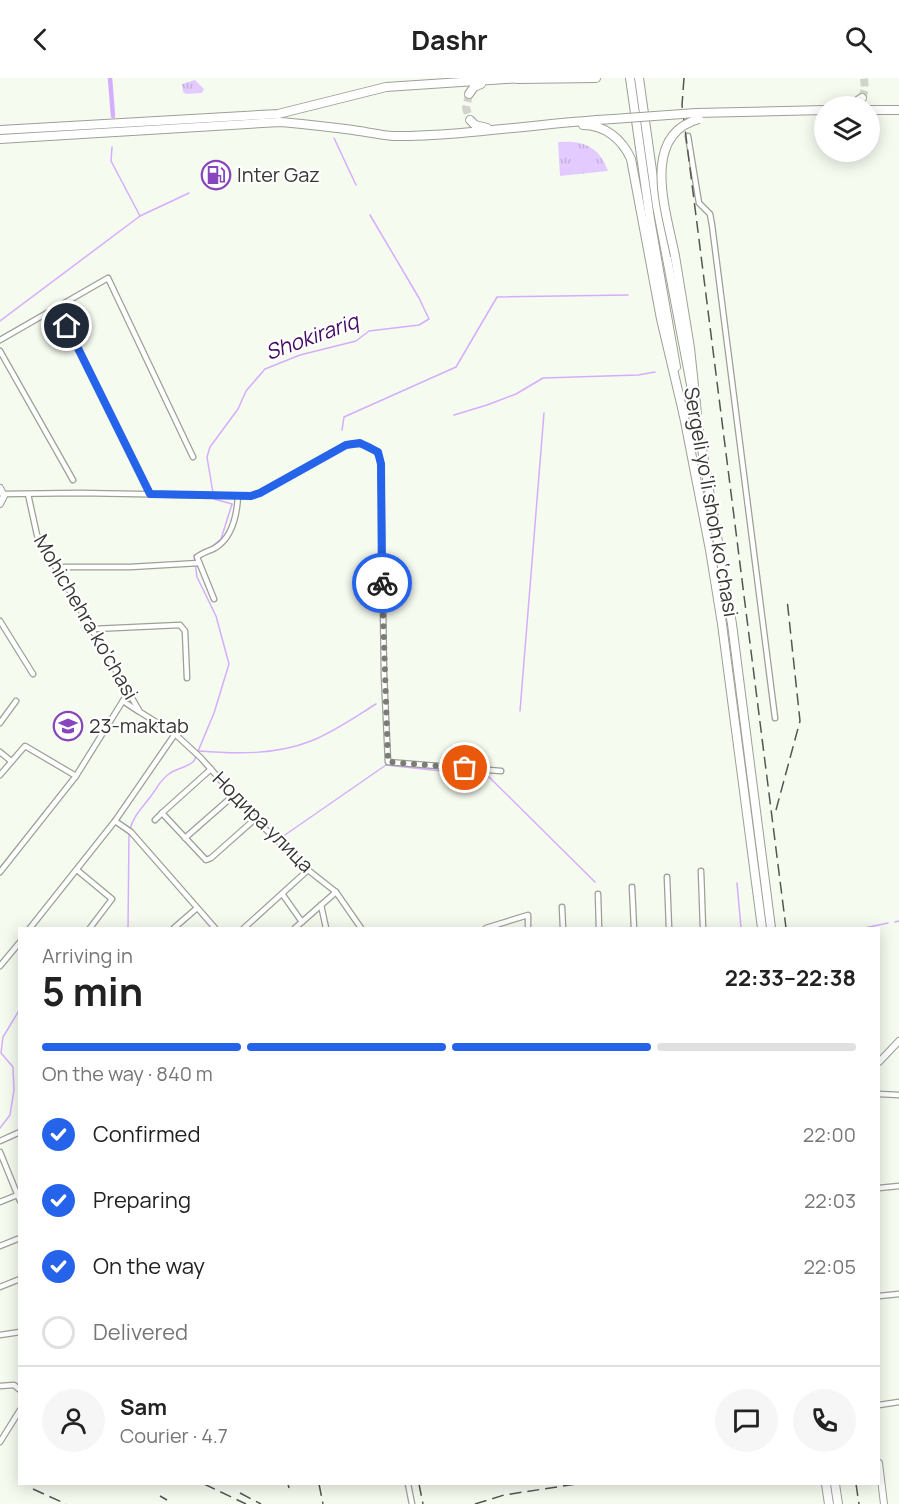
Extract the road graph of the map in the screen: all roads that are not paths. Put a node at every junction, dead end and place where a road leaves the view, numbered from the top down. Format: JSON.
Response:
{"nodes":[{"id":1,"x":522,"y":78,"type":"edge"},
{"id":2,"x":596,"y":78,"type":"edge"},
{"id":3,"x":630,"y":78,"type":"edge"},
{"id":4,"x":639,"y":78,"type":"edge"},
{"id":5,"x":504,"y":79,"type":"edge"},
{"id":6,"x":469,"y":94,"type":"dead end"},
{"id":7,"x":814,"y":110,"type":"edge"},
{"id":8,"x":880,"y":110,"type":"edge"},
{"id":9,"x":899,"y":110,"type":"edge"},
{"id":10,"x":697,"y":116,"type":"junction"},
{"id":11,"x":279,"y":118,"type":"junction"},
{"id":12,"x":470,"y":120,"type":"dead end"},
{"id":13,"x":517,"y":128,"type":"junction"},
{"id":14,"x":0,"y":130,"type":"edge"},
{"id":15,"x":81,"y":130,"type":"junction"},
{"id":16,"x":688,"y":136,"type":"dead end"},
{"id":17,"x":0,"y":139,"type":"edge"},
{"id":18,"x":57,"y":307,"type":"junction"},
{"id":19,"x":0,"y":340,"type":"edge"},
{"id":20,"x":0,"y":351,"type":"edge"},
{"id":21,"x":697,"y":414,"type":"junction"},
{"id":22,"x":684,"y":416,"type":"junction"},
{"id":23,"x":193,"y":457,"type":"dead end"},
{"id":24,"x":73,"y":480,"type":"dead end"},
{"id":25,"x":2,"y":491,"type":"edge"},
{"id":26,"x":28,"y":494,"type":"junction"},
{"id":27,"x":150,"y":494,"type":"junction"},
{"id":28,"x":238,"y":496,"type":"junction"},
{"id":29,"x":0,"y":504,"type":"edge"},
{"id":30,"x":199,"y":563,"type":"junction"},
{"id":31,"x":56,"y":567,"type":"junction"},
{"id":32,"x":214,"y":599,"type":"dead end"},
{"id":33,"x":0,"y":621,"type":"edge"},
{"id":34,"x":93,"y":630,"type":"junction"},
{"id":35,"x":33,"y":674,"type":"dead end"},
{"id":36,"x":187,"y":678,"type":"dead end"},
{"id":37,"x":129,"y":691,"type":"junction"},
{"id":38,"x":16,"y":700,"type":"dead end"},
{"id":39,"x":123,"y":701,"type":"junction"},
{"id":40,"x":140,"y":712,"type":"junction"},
{"id":41,"x":775,"y":718,"type":"dead end"},
{"id":42,"x":0,"y":723,"type":"edge"},
{"id":43,"x":175,"y":734,"type":"junction"},
{"id":44,"x":192,"y":750,"type":"joint"},
{"id":45,"x":0,"y":752,"type":"edge"},
{"id":46,"x":11,"y":761,"type":"junction"},
{"id":47,"x":211,"y":769,"type":"junction"},
{"id":48,"x":501,"y":771,"type":"dead end"},
{"id":49,"x":0,"y":775,"type":"edge"},
{"id":50,"x":76,"y":776,"type":"junction"},
{"id":51,"x":234,"y":795,"type":"junction"},
{"id":52,"x":162,"y":813,"type":"junction"},
{"id":53,"x":255,"y":819,"type":"junction"},
{"id":54,"x":155,"y":820,"type":"dead end"},
{"id":55,"x":115,"y":821,"type":"junction"},
{"id":56,"x":185,"y":838,"type":"junction"},
{"id":57,"x":77,"y":870,"type":"junction"},
{"id":58,"x":308,"y":870,"type":"junction"},
{"id":59,"x":701,"y":871,"type":"dead end"},
{"id":60,"x":0,"y":872,"type":"edge"},
{"id":61,"x":667,"y":877,"type":"dead end"},
{"id":62,"x":632,"y":887,"type":"dead end"},
{"id":63,"x":336,"y":892,"type":"junction"},
{"id":64,"x":598,"y":894,"type":"dead end"},
{"id":65,"x":283,"y":895,"type":"junction"},
{"id":66,"x":321,"y":905,"type":"junction"},
{"id":67,"x":562,"y":907,"type":"dead end"},
{"id":68,"x":197,"y":908,"type":"junction"},
{"id":69,"x":302,"y":922,"type":"junction"},
{"id":70,"x":31,"y":927,"type":"edge"},
{"id":71,"x":91,"y":927,"type":"edge"},
{"id":72,"x":175,"y":927,"type":"edge"},
{"id":73,"x":214,"y":927,"type":"edge"},
{"id":74,"x":245,"y":927,"type":"edge"},
{"id":75,"x":296,"y":927,"type":"edge"},
{"id":76,"x":326,"y":927,"type":"edge"},
{"id":77,"x":360,"y":927,"type":"edge"},
{"id":78,"x":488,"y":927,"type":"edge"},
{"id":79,"x":528,"y":927,"type":"edge"},
{"id":80,"x":563,"y":927,"type":"edge"},
{"id":81,"x":599,"y":927,"type":"edge"},
{"id":82,"x":634,"y":927,"type":"edge"},
{"id":83,"x":669,"y":927,"type":"edge"},
{"id":84,"x":703,"y":927,"type":"edge"},
{"id":85,"x":762,"y":927,"type":"edge"},
{"id":86,"x":771,"y":927,"type":"edge"},
{"id":87,"x":18,"y":944,"type":"edge"},
{"id":88,"x":0,"y":966,"type":"edge"},
{"id":89,"x":899,"y":1041,"type":"edge"},
{"id":90,"x":880,"y":1061,"type":"edge"},
{"id":91,"x":880,"y":1094,"type":"edge"},
{"id":92,"x":899,"y":1095,"type":"edge"},
{"id":93,"x":18,"y":1133,"type":"edge"},
{"id":94,"x":0,"y":1141,"type":"edge"},
{"id":95,"x":0,"y":1152,"type":"edge"},
{"id":96,"x":899,"y":1186,"type":"edge"},
{"id":97,"x":880,"y":1188,"type":"edge"},
{"id":98,"x":18,"y":1195,"type":"edge"},
{"id":99,"x":18,"y":1197,"type":"edge"},
{"id":100,"x":0,"y":1202,"type":"edge"},
{"id":101,"x":18,"y":1239,"type":"edge"},
{"id":102,"x":0,"y":1246,"type":"edge"},
{"id":103,"x":18,"y":1280,"type":"edge"},
{"id":104,"x":0,"y":1287,"type":"edge"},
{"id":105,"x":899,"y":1294,"type":"edge"},
{"id":106,"x":880,"y":1296,"type":"edge"},
{"id":107,"x":18,"y":1332,"type":"edge"},
{"id":108,"x":0,"y":1335,"type":"edge"},
{"id":109,"x":0,"y":1386,"type":"edge"},
{"id":110,"x":18,"y":1388,"type":"edge"},
{"id":111,"x":899,"y":1402,"type":"edge"},
{"id":112,"x":880,"y":1406,"type":"edge"},
{"id":113,"x":18,"y":1413,"type":"edge"},
{"id":114,"x":0,"y":1442,"type":"edge"},
{"id":115,"x":880,"y":1471,"type":"edge"},
{"id":116,"x":408,"y":1485,"type":"edge"},
{"id":117,"x":826,"y":1485,"type":"edge"},
{"id":118,"x":836,"y":1485,"type":"edge"},
{"id":119,"x":412,"y":1504,"type":"edge"},
{"id":120,"x":829,"y":1504,"type":"edge"},
{"id":121,"x":838,"y":1504,"type":"edge"},
{"id":122,"x":884,"y":1504,"type":"edge"}],
"edges":[{"from":1,"to":5,"type":"main road"},
{"from":2,"to":5,"type":"main road"},
{"from":3,"to":22,"type":"main road","name":"Sergeli yo‘li shoh ko‘chasi"},
{"from":4,"to":21,"type":"main road","name":"Sergeli yo‘li shoh ko‘chasi"},
{"from":5,"to":6,"type":"main road"},
{"from":5,"to":11,"type":"main road"},
{"from":7,"to":10,"type":"main road"},
{"from":8,"to":9,"type":"main road"},
{"from":10,"to":13,"type":"main road","bridge":true},
{"from":10,"to":21,"type":"main road","bridge":true},
{"from":11,"to":13,"type":"main road"},
{"from":11,"to":15,"type":"main road"},
{"from":12,"to":13,"type":"main road"},
{"from":13,"to":22,"type":"main road"},
{"from":14,"to":15,"type":"main road"},
{"from":15,"to":17,"type":"main road"},
{"from":16,"to":41,"type":"street"},
{"from":18,"to":19,"type":"street"},
{"from":18,"to":23,"type":"street"},
{"from":18,"to":27,"type":"street"},
{"from":20,"to":24,"type":"street"},
{"from":21,"to":86,"type":"main road","name":"Sergeli yo‘li shoh ko‘chasi"},
{"from":22,"to":85,"type":"main road","name":"Sergeli yo‘li shoh ko‘chasi"},
{"from":25,"to":26,"type":"street"},
{"from":25,"to":29,"type":"street"},
{"from":26,"to":27,"type":"street"},
{"from":26,"to":31,"type":"street","name":"Mohichehra ko'chasi"},
{"from":27,"to":28,"type":"street"},
{"from":28,"to":30,"type":"street"},
{"from":28,"to":48,"type":"street"},
{"from":30,"to":31,"type":"street"},
{"from":30,"to":32,"type":"street"},
{"from":31,"to":34,"type":"street","name":"Mohichehra ko'chasi"},
{"from":33,"to":35,"type":"street"},
{"from":34,"to":36,"type":"street"},
{"from":34,"to":37,"type":"street","name":"Mohichehra ko'chasi"},
{"from":37,"to":39,"type":"street"},
{"from":37,"to":40,"type":"street","name":"Mohichehra ko'chasi"},
{"from":38,"to":42,"type":"street"},
{"from":39,"to":40,"type":"street"},
{"from":39,"to":50,"type":"street"},
{"from":40,"to":43,"type":"street","name":"Mohichehra ko'chasi"},
{"from":43,"to":44,"type":"street","name":"Mohichehra ko'chasi"},
{"from":43,"to":55,"type":"street"},
{"from":44,"to":47,"type":"street","name":"Нодира улица"},
{"from":45,"to":46,"type":"street"},
{"from":46,"to":49,"type":"street"},
{"from":46,"to":50,"type":"street"},
{"from":47,"to":51,"type":"street","name":"Нодира улица"},
{"from":47,"to":52,"type":"street"},
{"from":50,"to":60,"type":"street"},
{"from":51,"to":53,"type":"street","name":"Нодира улица"},
{"from":51,"to":56,"type":"street"},
{"from":52,"to":54,"type":"street"},
{"from":52,"to":56,"type":"street"},
{"from":53,"to":56,"type":"street"},
{"from":53,"to":58,"type":"street","name":"Нодира улица"},
{"from":55,"to":57,"type":"street"},
{"from":55,"to":68,"type":"street"},
{"from":57,"to":70,"type":"street"},
{"from":57,"to":71,"type":"street"},
{"from":58,"to":63,"type":"street","name":"Нодира улица"},
{"from":58,"to":65,"type":"street"},
{"from":59,"to":84,"type":"street"},
{"from":61,"to":83,"type":"street"},
{"from":62,"to":82,"type":"street"},
{"from":63,"to":66,"type":"street"},
{"from":63,"to":77,"type":"street","name":"Нодира улица"},
{"from":64,"to":81,"type":"street"},
{"from":65,"to":69,"type":"street"},
{"from":65,"to":74,"type":"street"},
{"from":66,"to":69,"type":"street"},
{"from":66,"to":76,"type":"street"},
{"from":67,"to":80,"type":"street"},
{"from":68,"to":72,"type":"street"},
{"from":68,"to":73,"type":"street"},
{"from":69,"to":75,"type":"street"},
{"from":78,"to":79,"type":"street"},
{"from":87,"to":88,"type":"street"},
{"from":89,"to":90,"type":"street"},
{"from":91,"to":92,"type":"street"},
{"from":93,"to":94,"type":"street"},
{"from":95,"to":98,"type":"street"},
{"from":96,"to":97,"type":"street"},
{"from":99,"to":100,"type":"street"},
{"from":101,"to":102,"type":"street"},
{"from":103,"to":104,"type":"street"},
{"from":105,"to":106,"type":"street"},
{"from":107,"to":108,"type":"street"},
{"from":109,"to":110,"type":"street"},
{"from":111,"to":112,"type":"street"},
{"from":113,"to":114,"type":"street"},
{"from":115,"to":122,"type":"street"},
{"from":116,"to":119,"type":"street"},
{"from":117,"to":120,"type":"main road"},
{"from":118,"to":121,"type":"main road"}]}
